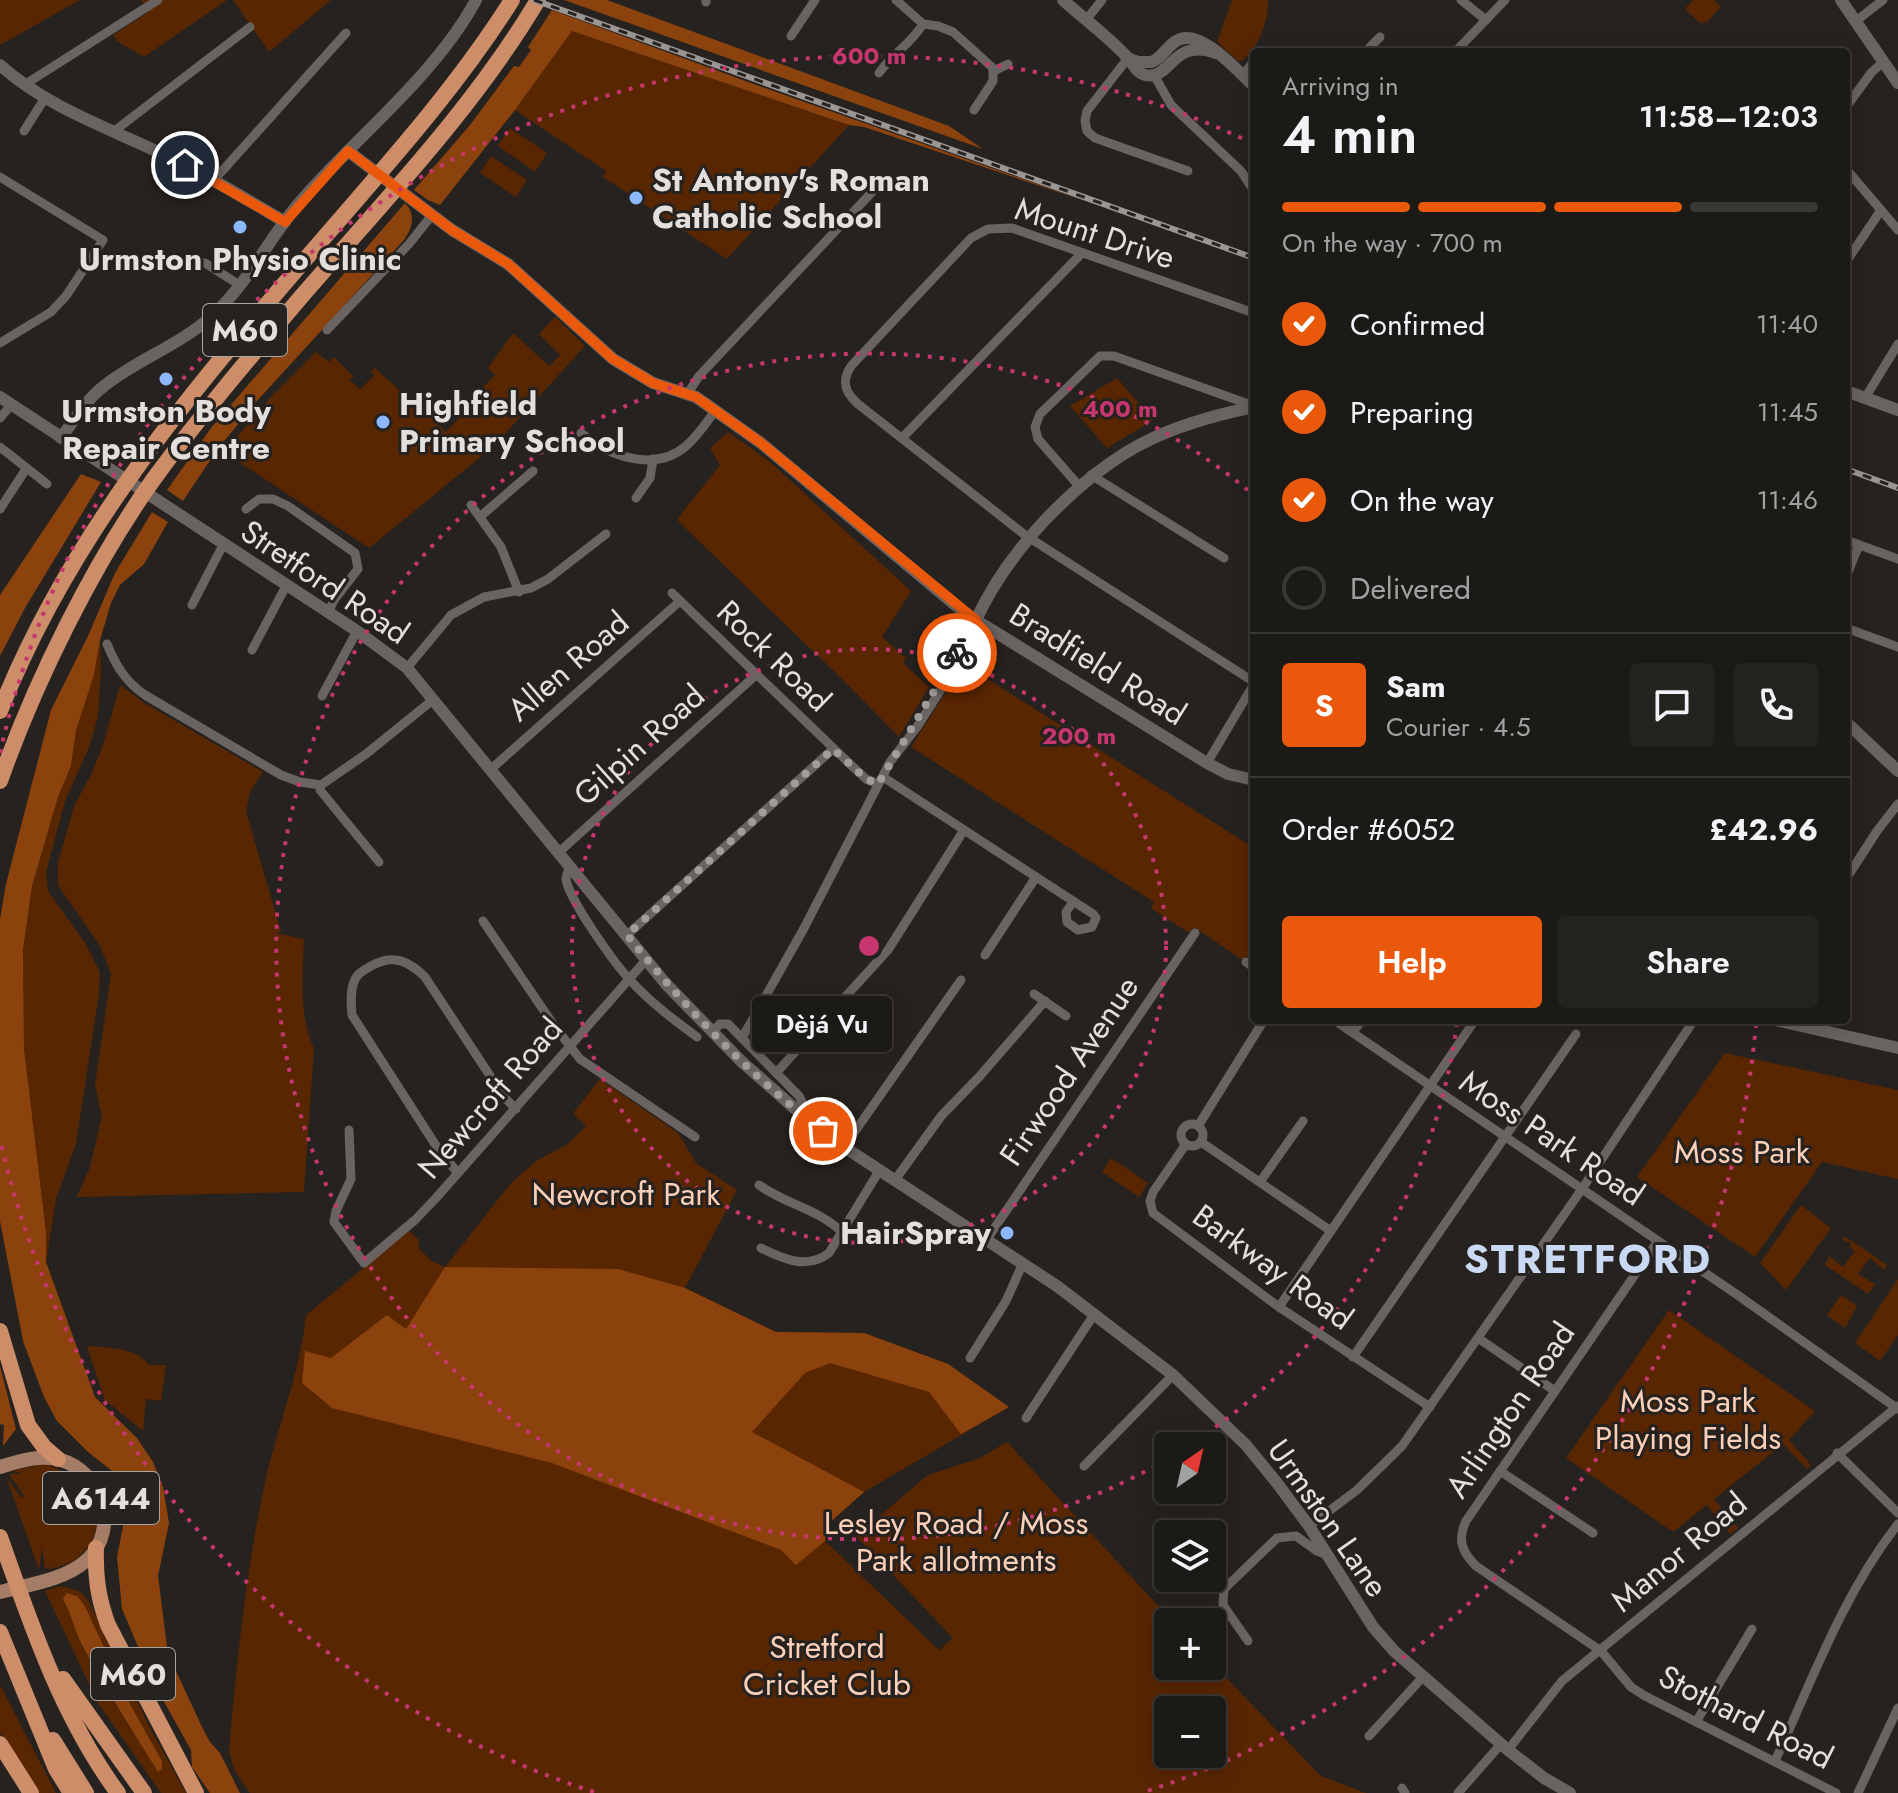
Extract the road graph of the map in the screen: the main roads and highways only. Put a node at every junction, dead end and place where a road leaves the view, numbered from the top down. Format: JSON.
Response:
{"nodes":[{"id":1,"x":512,"y":0,"type":"edge"},
{"id":2,"x":538,"y":0,"type":"edge"},
{"id":3,"x":0,"y":711,"type":"edge"},
{"id":4,"x":2,"y":778,"type":"edge"},
{"id":5,"x":0,"y":1331,"type":"edge"},
{"id":6,"x":58,"y":1459,"type":"junction"},
{"id":7,"x":0,"y":1467,"type":"edge"},
{"id":8,"x":0,"y":1537,"type":"edge"},
{"id":9,"x":96,"y":1548,"type":"junction"},
{"id":10,"x":0,"y":1592,"type":"edge"},
{"id":11,"x":0,"y":1632,"type":"edge"},
{"id":12,"x":37,"y":1642,"type":"junction"},
{"id":13,"x":11,"y":1662,"type":"junction"},
{"id":14,"x":0,"y":1744,"type":"edge"},
{"id":15,"x":31,"y":1793,"type":"edge"},
{"id":16,"x":71,"y":1793,"type":"edge"},
{"id":17,"x":86,"y":1793,"type":"edge"},
{"id":18,"x":118,"y":1793,"type":"edge"},
{"id":19,"x":144,"y":1793,"type":"edge"},
{"id":20,"x":196,"y":1793,"type":"edge"}],
"edges":[{"from":1,"to":3,"type":"highway","number":"M60"},
{"from":2,"to":4,"type":"highway","number":"M60"},
{"from":5,"to":6,"type":"highway"},
{"from":6,"to":7,"type":"main road","number":"A6144"},
{"from":6,"to":9,"type":"main road","number":"A6144"},
{"from":8,"to":12,"type":"highway","number":"M60"},
{"from":9,"to":10,"type":"main road","number":"A6144"},
{"from":9,"to":20,"type":"highway","number":"M60"},
{"from":11,"to":13,"type":"highway"},
{"from":12,"to":18,"type":"highway","number":"M60"},
{"from":12,"to":19,"type":"highway","number":"M60"},
{"from":13,"to":16,"type":"highway"},
{"from":13,"to":17,"type":"highway"},
{"from":14,"to":15,"type":"highway"}]}
